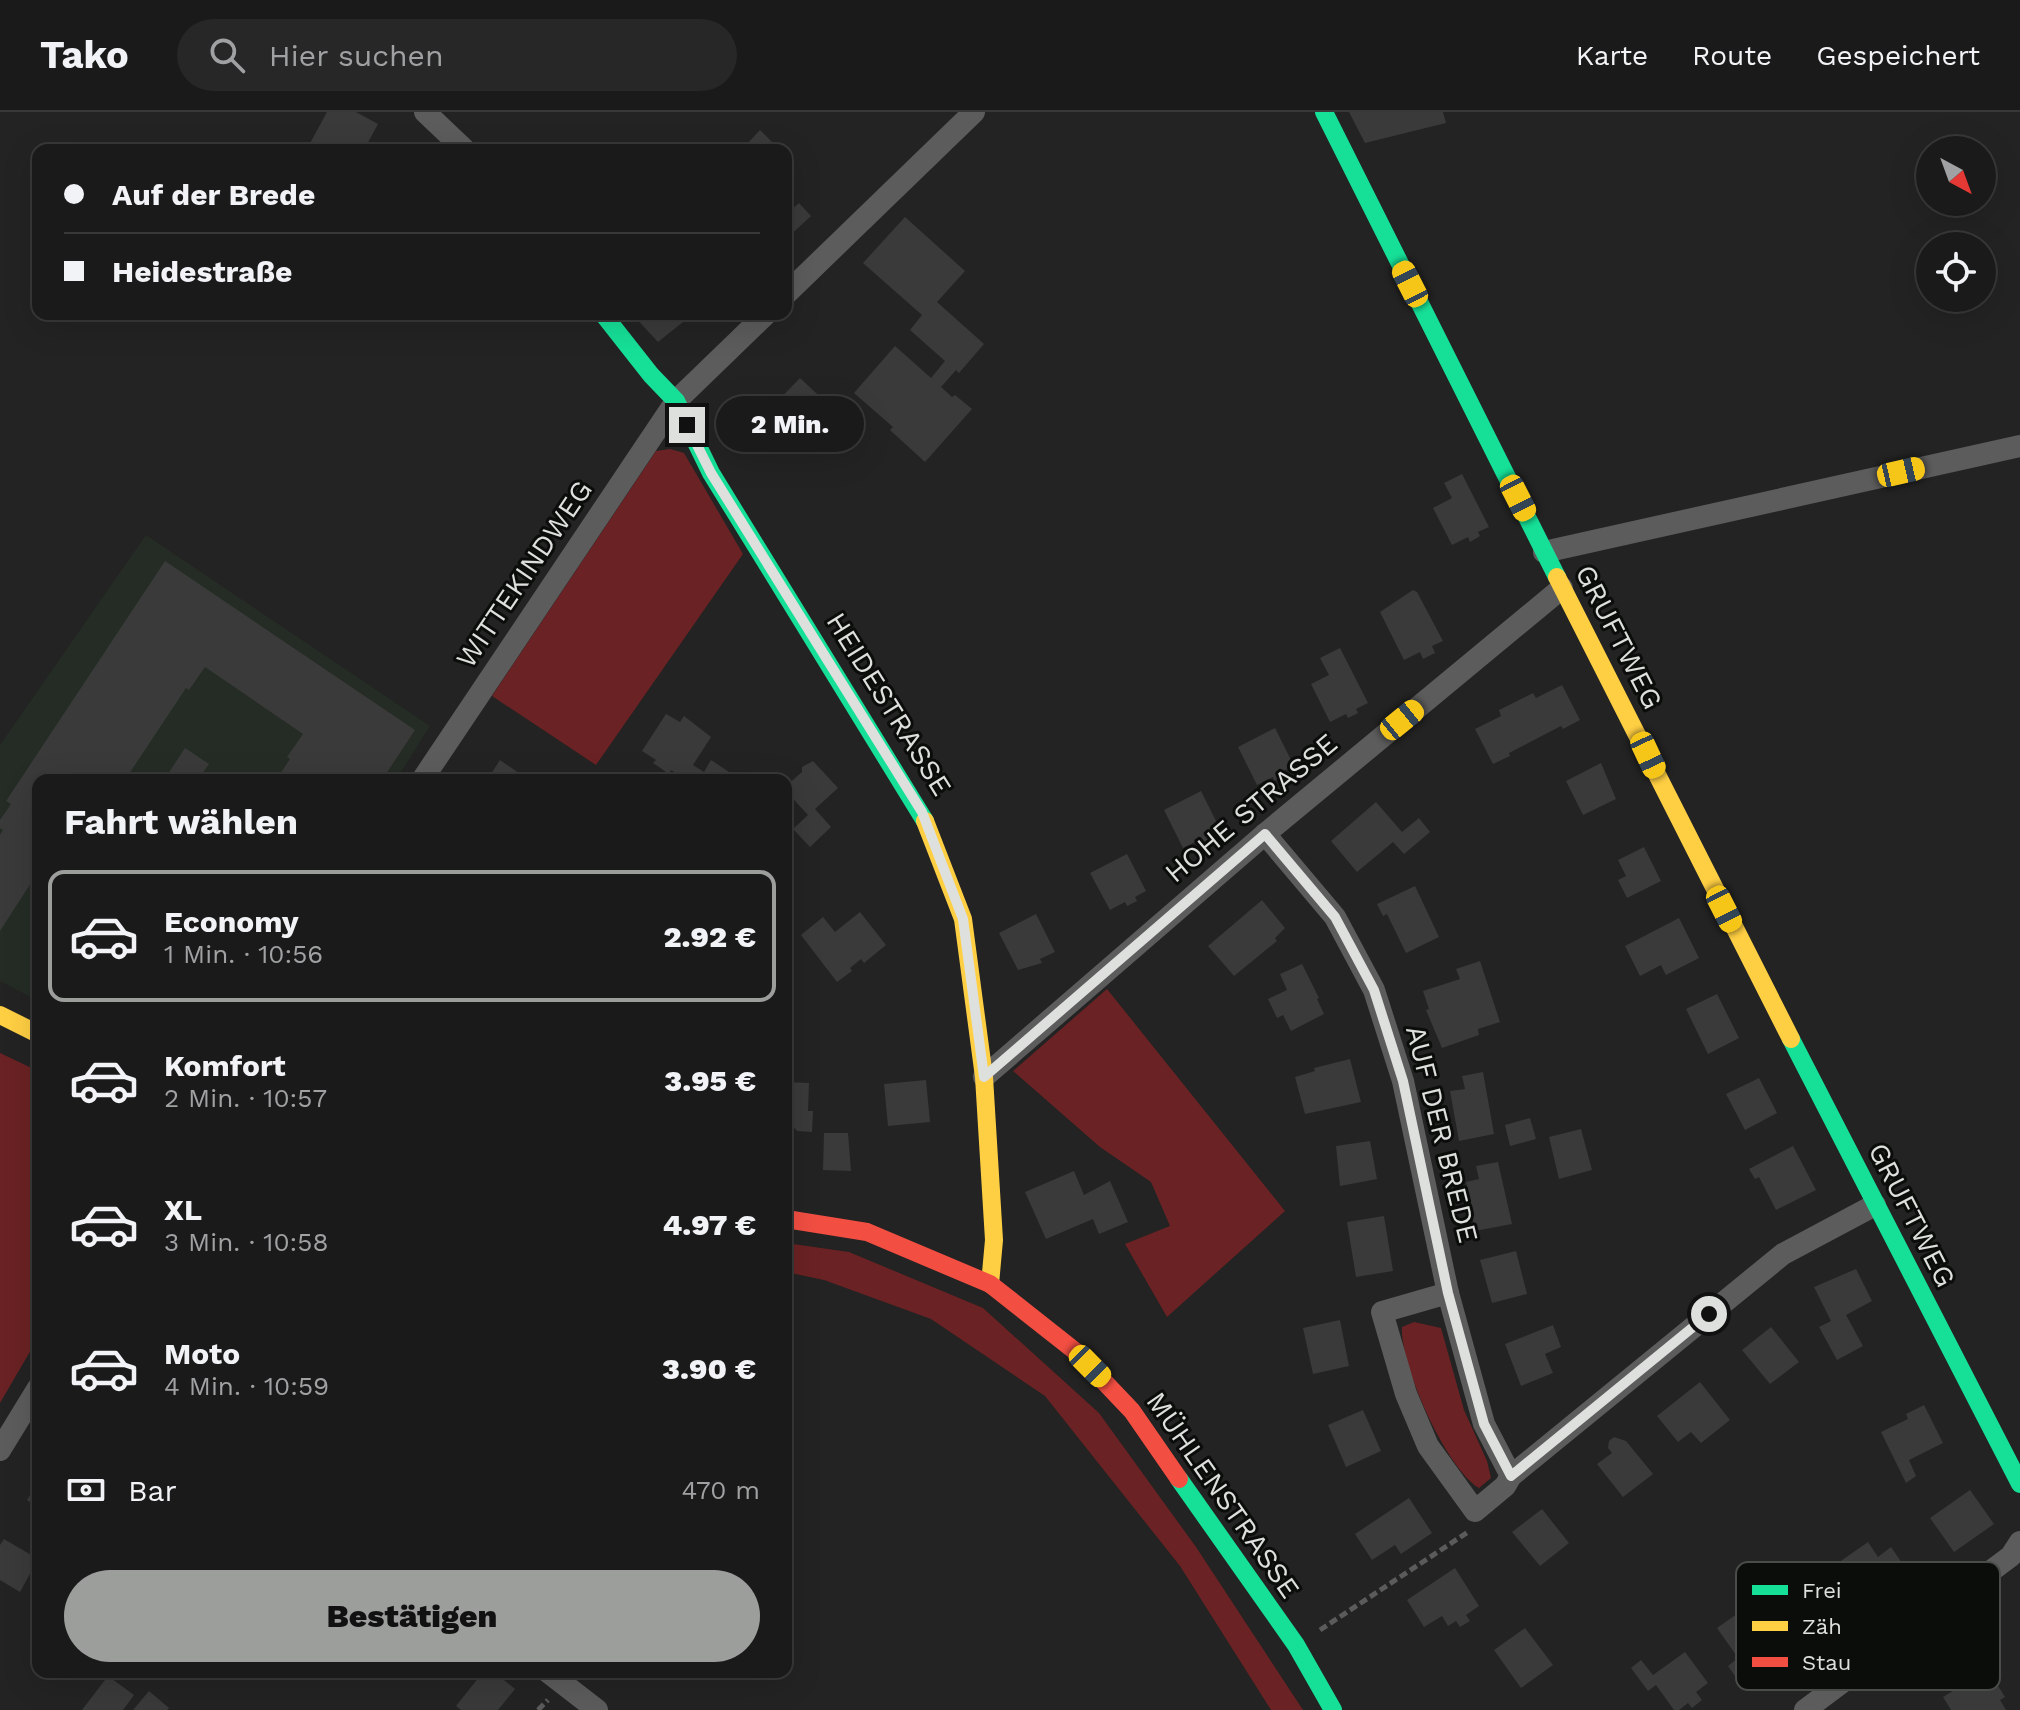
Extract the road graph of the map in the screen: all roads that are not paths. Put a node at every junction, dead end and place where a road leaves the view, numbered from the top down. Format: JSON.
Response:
{"nodes":[{"id":1,"x":425,"y":112,"type":"edge"},
{"id":2,"x":974,"y":112,"type":"edge"},
{"id":3,"x":1324,"y":112,"type":"edge"},
{"id":4,"x":459,"y":144,"type":"edge"},
{"id":5,"x":792,"y":288,"type":"edge"},
{"id":6,"x":608,"y":320,"type":"edge"},
{"id":7,"x":760,"y":320,"type":"edge"},
{"id":8,"x":676,"y":401,"type":"junction"},
{"id":9,"x":2020,"y":446,"type":"edge"},
{"id":10,"x":1544,"y":552,"type":"junction"},
{"id":11,"x":1562,"y":588,"type":"junction"},
{"id":12,"x":426,"y":774,"type":"edge"},
{"id":13,"x":1265,"y":834,"type":"junction"},
{"id":14,"x":0,"y":1015,"type":"edge"},
{"id":15,"x":32,"y":1031,"type":"edge"},
{"id":16,"x":984,"y":1077,"type":"junction"},
{"id":17,"x":1875,"y":1205,"type":"junction"},
{"id":18,"x":792,"y":1220,"type":"edge"},
{"id":19,"x":990,"y":1284,"type":"junction"},
{"id":20,"x":1448,"y":1293,"type":"junction"},
{"id":21,"x":32,"y":1398,"type":"edge"},
{"id":22,"x":0,"y":1450,"type":"edge"},
{"id":23,"x":1511,"y":1476,"type":"junction"},
{"id":24,"x":2020,"y":1484,"type":"edge"},
{"id":25,"x":2017,"y":1556,"type":"edge"},
{"id":26,"x":2000,"y":1568,"type":"edge"},
{"id":27,"x":556,"y":1678,"type":"edge"},
{"id":28,"x":1833,"y":1690,"type":"edge"},
{"id":29,"x":597,"y":1710,"type":"edge"},
{"id":30,"x":1333,"y":1710,"type":"edge"},
{"id":31,"x":1805,"y":1710,"type":"edge"}],
"edges":[{"from":1,"to":4,"type":"street"},
{"from":2,"to":5,"type":"street"},
{"from":3,"to":10,"type":"street","name":"GRUFTWEG"},
{"from":6,"to":8,"type":"street","name":"HEIDESTRASSE"},
{"from":7,"to":8,"type":"street"},
{"from":8,"to":12,"type":"street","name":"WITTEKINDWEG"},
{"from":8,"to":16,"type":"street","name":"HEIDESTRASSE"},
{"from":9,"to":10,"type":"street"},
{"from":10,"to":11,"type":"street","name":"GRUFTWEG"},
{"from":11,"to":13,"type":"street","name":"HOHE STRASSE"},
{"from":11,"to":17,"type":"street","name":"GRUFTWEG"},
{"from":13,"to":16,"type":"street","name":"HOHE STRASSE"},
{"from":13,"to":20,"type":"street","name":"AUF DER BREDE"},
{"from":14,"to":15,"type":"street"},
{"from":16,"to":19,"type":"street","name":"HEIDESTRASSE"},
{"from":17,"to":23,"type":"street"},
{"from":17,"to":24,"type":"street","name":"GRUFTWEG"},
{"from":18,"to":19,"type":"street","name":"MÜHLENSTRASSE"},
{"from":19,"to":30,"type":"street","name":"MÜHLENSTRASSE"},
{"from":20,"to":23,"type":"street","name":"AUF DER BREDE"},
{"from":20,"to":23,"type":"street"},
{"from":21,"to":22,"type":"street"},
{"from":25,"to":26,"type":"street"},
{"from":27,"to":29,"type":"street"},
{"from":28,"to":31,"type":"street"}]}
